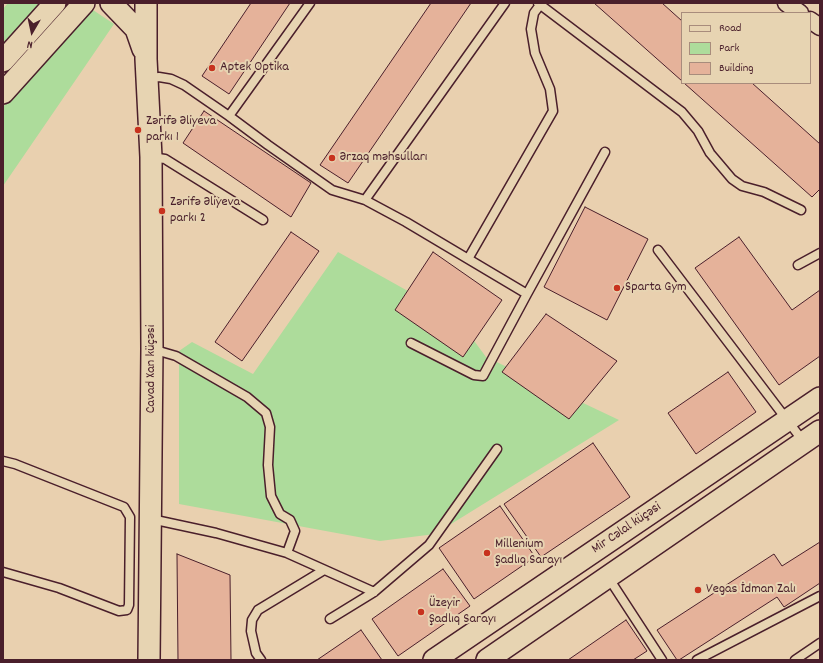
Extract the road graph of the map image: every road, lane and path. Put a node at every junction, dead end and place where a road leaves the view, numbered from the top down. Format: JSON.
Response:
{"nodes":[{"id":1,"x":56,"y":3,"type":"edge"},
{"id":2,"x":84,"y":3,"type":"edge"},
{"id":3,"x":111,"y":3,"type":"edge"},
{"id":4,"x":146,"y":3,"type":"edge"},
{"id":5,"x":310,"y":3,"type":"edge"},
{"id":6,"x":505,"y":3,"type":"edge"},
{"id":7,"x":787,"y":3,"type":"edge"},
{"id":8,"x":539,"y":4,"type":"edge"},
{"id":9,"x":799,"y":12,"type":"edge"},
{"id":10,"x":811,"y":21,"type":"edge"},
{"id":11,"x":820,"y":27,"type":"edge"},
{"id":12,"x":3,"y":61,"type":"edge"},
{"id":13,"x":147,"y":69,"type":"junction"},
{"id":14,"x":3,"y":93,"type":"edge"},
{"id":15,"x":229,"y":116,"type":"junction"},
{"id":16,"x":605,"y":152,"type":"dead end"},
{"id":17,"x":151,"y":157,"type":"junction"},
{"id":18,"x":365,"y":200,"type":"junction"},
{"id":19,"x":801,"y":210,"type":"dead end"},
{"id":20,"x":263,"y":220,"type":"dead end"},
{"id":21,"x":658,"y":250,"type":"dead end"},
{"id":22,"x":820,"y":253,"type":"edge"},
{"id":23,"x":468,"y":259,"type":"junction"},
{"id":24,"x":798,"y":265,"type":"dead end"},
{"id":25,"x":527,"y":294,"type":"junction"},
{"id":26,"x":411,"y":343,"type":"dead end"},
{"id":27,"x":152,"y":349,"type":"junction"},
{"id":28,"x":820,"y":398,"type":"edge"},
{"id":29,"x":787,"y":420,"type":"junction"},
{"id":30,"x":812,"y":436,"type":"edge"},
{"id":31,"x":497,"y":449,"type":"dead end"},
{"id":32,"x":3,"y":461,"type":"edge"},
{"id":33,"x":150,"y":519,"type":"junction"},
{"id":34,"x":286,"y":554,"type":"junction"},
{"id":35,"x":324,"y":570,"type":"junction"},
{"id":36,"x":3,"y":572,"type":"edge"},
{"id":37,"x":608,"y":577,"type":"junction"},
{"id":38,"x":374,"y":592,"type":"junction"},
{"id":39,"x":820,"y":596,"type":"edge"},
{"id":40,"x":330,"y":619,"type":"dead end"},
{"id":41,"x":820,"y":643,"type":"edge"},
{"id":42,"x":658,"y":659,"type":"edge"},
{"id":43,"x":149,"y":660,"type":"edge"},
{"id":44,"x":261,"y":660,"type":"edge"},
{"id":45,"x":434,"y":660,"type":"edge"},
{"id":46,"x":487,"y":660,"type":"edge"},
{"id":47,"x":697,"y":660,"type":"edge"},
{"id":48,"x":795,"y":660,"type":"edge"}],
"edges":[{"from":1,"to":12,"type":"street"},
{"from":2,"to":14,"type":"street"},
{"from":3,"to":13,"type":"street"},
{"from":4,"to":13,"type":"street"},
{"from":5,"to":15,"type":"lane"},
{"from":6,"to":18,"type":"lane"},
{"from":7,"to":9,"type":"street"},
{"from":8,"to":19,"type":"lane"},
{"from":8,"to":23,"type":"lane"},
{"from":10,"to":11,"type":"street"},
{"from":13,"to":15,"type":"lane"},
{"from":13,"to":17,"type":"street","name":"Cavad Xan küçəsi"},
{"from":15,"to":18,"type":"lane"},
{"from":16,"to":25,"type":"lane"},
{"from":17,"to":20,"type":"lane"},
{"from":17,"to":27,"type":"street","name":"Cavad Xan küçəsi"},
{"from":18,"to":23,"type":"lane"},
{"from":21,"to":29,"type":"lane"},
{"from":22,"to":24,"type":"lane"},
{"from":23,"to":25,"type":"lane"},
{"from":25,"to":26,"type":"lane"},
{"from":27,"to":33,"type":"street","name":"Cavad Xan küçəsi"},
{"from":27,"to":34,"type":"lane"},
{"from":28,"to":29,"type":"street","name":"Mir Cəlal küçəsi"},
{"from":29,"to":30,"type":"lane"},
{"from":29,"to":45,"type":"street","name":"Mir Cəlal küçəsi"},
{"from":30,"to":37,"type":"street","name":"Mir Cəlal küçəsi"},
{"from":31,"to":38,"type":"lane"},
{"from":32,"to":36,"type":"lane"},
{"from":33,"to":34,"type":"lane"},
{"from":33,"to":43,"type":"street","name":"Cavad Xan küçəsi"},
{"from":34,"to":35,"type":"lane"},
{"from":35,"to":38,"type":"lane"},
{"from":35,"to":44,"type":"lane"},
{"from":37,"to":42,"type":"lane"},
{"from":37,"to":46,"type":"street","name":"Mir Cəlal küçəsi"},
{"from":38,"to":40,"type":"lane"},
{"from":39,"to":47,"type":"lane"},
{"from":41,"to":48,"type":"lane"}]}
